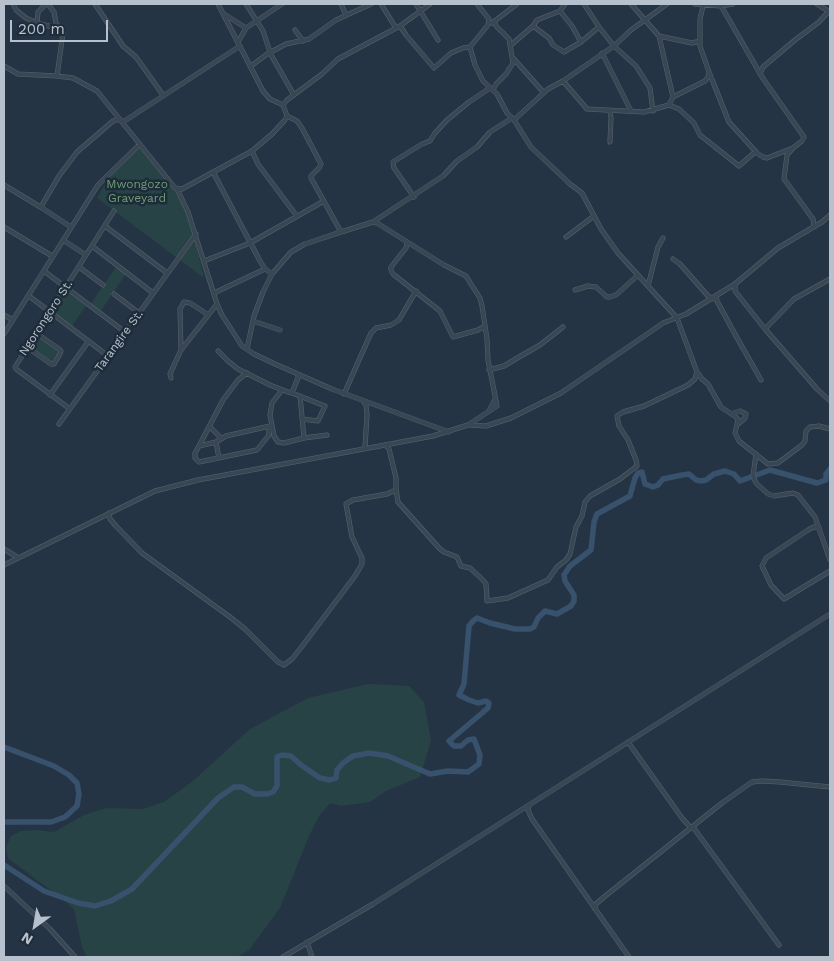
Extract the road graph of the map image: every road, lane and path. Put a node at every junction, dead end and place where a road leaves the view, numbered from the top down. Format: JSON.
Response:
{"nodes":[{"id":1,"x":13,"y":4,"type":"edge"},
{"id":2,"x":47,"y":4,"type":"edge"},
{"id":3,"x":94,"y":4,"type":"edge"},
{"id":4,"x":218,"y":4,"type":"edge"},
{"id":5,"x":246,"y":4,"type":"edge"},
{"id":6,"x":282,"y":4,"type":"edge"},
{"id":7,"x":341,"y":4,"type":"edge"},
{"id":8,"x":371,"y":4,"type":"edge"},
{"id":9,"x":381,"y":4,"type":"edge"},
{"id":10,"x":416,"y":4,"type":"edge"},
{"id":11,"x":430,"y":4,"type":"edge"},
{"id":12,"x":517,"y":4,"type":"edge"},
{"id":13,"x":565,"y":4,"type":"edge"},
{"id":14,"x":584,"y":4,"type":"edge"},
{"id":15,"x":631,"y":4,"type":"edge"},
{"id":16,"x":668,"y":4,"type":"edge"},
{"id":17,"x":695,"y":4,"type":"edge"},
{"id":18,"x":733,"y":4,"type":"edge"},
{"id":19,"x":817,"y":4,"type":"edge"},
{"id":20,"x":480,"y":5,"type":"edge"},
{"id":21,"x":721,"y":5,"type":"edge"},
{"id":22,"x":703,"y":6,"type":"junction"},
{"id":23,"x":560,"y":11,"type":"junction"},
{"id":24,"x":421,"y":12,"type":"junction"},
{"id":25,"x":830,"y":12,"type":"edge"},
{"id":26,"x":223,"y":13,"type":"junction"},
{"id":27,"x":346,"y":15,"type":"junction"},
{"id":28,"x":257,"y":20,"type":"junction"},
{"id":29,"x":644,"y":20,"type":"junction"},
{"id":30,"x":494,"y":22,"type":"junction"},
{"id":31,"x":37,"y":23,"type":"junction"},
{"id":32,"x":488,"y":25,"type":"junction"},
{"id":33,"x":533,"y":26,"type":"junction"},
{"id":34,"x":398,"y":27,"type":"junction"},
{"id":35,"x":599,"y":27,"type":"junction"},
{"id":36,"x":246,"y":28,"type":"junction"},
{"id":37,"x":60,"y":29,"type":"junction"},
{"id":38,"x":295,"y":30,"type":"dead end"},
{"id":39,"x":659,"y":36,"type":"junction"},
{"id":40,"x":438,"y":40,"type":"dead end"},
{"id":41,"x":700,"y":40,"type":"junction"},
{"id":42,"x":303,"y":41,"type":"junction"},
{"id":43,"x":581,"y":42,"type":"junction"},
{"id":44,"x":239,"y":44,"type":"junction"},
{"id":45,"x":511,"y":46,"type":"junction"},
{"id":46,"x":614,"y":46,"type":"junction"},
{"id":47,"x":470,"y":47,"type":"junction"},
{"id":48,"x":270,"y":53,"type":"junction"},
{"id":49,"x":602,"y":53,"type":"junction"},
{"id":50,"x":512,"y":57,"type":"junction"},
{"id":51,"x":4,"y":66,"type":"edge"},
{"id":52,"x":251,"y":66,"type":"junction"},
{"id":53,"x":709,"y":72,"type":"junction"},
{"id":54,"x":760,"y":74,"type":"junction"},
{"id":55,"x":57,"y":76,"type":"junction"},
{"id":56,"x":563,"y":81,"type":"junction"},
{"id":57,"x":492,"y":89,"type":"junction"},
{"id":58,"x":544,"y":93,"type":"junction"},
{"id":59,"x":294,"y":94,"type":"junction"},
{"id":60,"x":163,"y":95,"type":"junction"},
{"id":61,"x":673,"y":98,"type":"junction"},
{"id":62,"x":283,"y":105,"type":"junction"},
{"id":63,"x":669,"y":105,"type":"junction"},
{"id":64,"x":653,"y":110,"type":"junction"},
{"id":65,"x":610,"y":111,"type":"junction"},
{"id":66,"x":631,"y":111,"type":"junction"},
{"id":67,"x":287,"y":116,"type":"junction"},
{"id":68,"x":513,"y":119,"type":"junction"},
{"id":69,"x":121,"y":121,"type":"junction"},
{"id":70,"x":610,"y":142,"type":"dead end"},
{"id":71,"x":140,"y":144,"type":"junction"},
{"id":72,"x":793,"y":148,"type":"junction"},
{"id":73,"x":252,"y":151,"type":"junction"},
{"id":74,"x":757,"y":152,"type":"junction"},
{"id":75,"x":213,"y":172,"type":"junction"},
{"id":76,"x":4,"y":185,"type":"edge"},
{"id":77,"x":176,"y":189,"type":"junction"},
{"id":78,"x":414,"y":197,"type":"junction"},
{"id":79,"x":324,"y":201,"type":"junction"},
{"id":80,"x":42,"y":208,"type":"junction"},
{"id":81,"x":114,"y":211,"type":"dead end"},
{"id":82,"x":296,"y":215,"type":"junction"},
{"id":83,"x":830,"y":215,"type":"edge"},
{"id":84,"x":594,"y":216,"type":"junction"},
{"id":85,"x":373,"y":222,"type":"junction"},
{"id":86,"x":105,"y":226,"type":"junction"},
{"id":87,"x":4,"y":227,"type":"edge"},
{"id":88,"x":71,"y":227,"type":"junction"},
{"id":89,"x":814,"y":227,"type":"junction"},
{"id":90,"x":341,"y":232,"type":"junction"},
{"id":91,"x":196,"y":234,"type":"junction"},
{"id":92,"x":566,"y":237,"type":"dead end"},
{"id":93,"x":663,"y":238,"type":"dead end"},
{"id":94,"x":63,"y":240,"type":"junction"},
{"id":95,"x":407,"y":242,"type":"junction"},
{"id":96,"x":250,"y":243,"type":"junction"},
{"id":97,"x":92,"y":246,"type":"junction"},
{"id":98,"x":86,"y":255,"type":"junction"},
{"id":99,"x":52,"y":256,"type":"junction"},
{"id":100,"x":673,"y":259,"type":"dead end"},
{"id":101,"x":204,"y":261,"type":"junction"},
{"id":102,"x":79,"y":267,"type":"junction"},
{"id":103,"x":265,"y":269,"type":"junction"},
{"id":104,"x":44,"y":271,"type":"junction"},
{"id":105,"x":167,"y":273,"type":"junction"},
{"id":106,"x":272,"y":274,"type":"junction"},
{"id":107,"x":637,"y":276,"type":"junction"},
{"id":108,"x":830,"y":279,"type":"edge"},
{"id":109,"x":735,"y":284,"type":"junction"},
{"id":110,"x":103,"y":285,"type":"dead end"},
{"id":111,"x":648,"y":286,"type":"junction"},
{"id":112,"x":66,"y":287,"type":"junction"},
{"id":113,"x":575,"y":290,"type":"dead end"},
{"id":114,"x":416,"y":291,"type":"junction"},
{"id":115,"x":153,"y":293,"type":"junction"},
{"id":116,"x":214,"y":293,"type":"junction"},
{"id":117,"x":114,"y":294,"type":"dead end"},
{"id":118,"x":29,"y":296,"type":"junction"},
{"id":119,"x":714,"y":297,"type":"junction"},
{"id":120,"x":217,"y":304,"type":"junction"},
{"id":121,"x":50,"y":312,"type":"junction"},
{"id":122,"x":139,"y":313,"type":"junction"},
{"id":123,"x":207,"y":314,"type":"junction"},
{"id":124,"x":4,"y":315,"type":"edge"},
{"id":125,"x":677,"y":318,"type":"junction"},
{"id":126,"x":13,"y":320,"type":"junction"},
{"id":127,"x":253,"y":321,"type":"junction"},
{"id":128,"x":485,"y":326,"type":"junction"},
{"id":129,"x":563,"y":327,"type":"dead end"},
{"id":130,"x":765,"y":329,"type":"junction"},
{"id":131,"x":280,"y":330,"type":"dead end"},
{"id":132,"x":125,"y":332,"type":"junction"},
{"id":133,"x":36,"y":333,"type":"junction"},
{"id":134,"x":4,"y":334,"type":"edge"},
{"id":135,"x":88,"y":342,"type":"junction"},
{"id":136,"x":27,"y":347,"type":"junction"},
{"id":137,"x":247,"y":349,"type":"junction"},
{"id":138,"x":181,"y":350,"type":"junction"},
{"id":139,"x":218,"y":350,"type":"dead end"},
{"id":140,"x":108,"y":356,"type":"junction"},
{"id":141,"x":489,"y":370,"type":"junction"},
{"id":142,"x":697,"y":372,"type":"junction"},
{"id":143,"x":247,"y":373,"type":"junction"},
{"id":144,"x":299,"y":375,"type":"junction"},
{"id":145,"x":171,"y":378,"type":"dead end"},
{"id":146,"x":761,"y":380,"type":"dead end"},
{"id":147,"x":273,"y":386,"type":"junction"},
{"id":148,"x":282,"y":390,"type":"junction"},
{"id":149,"x":292,"y":393,"type":"junction"},
{"id":150,"x":50,"y":394,"type":"junction"},
{"id":151,"x":344,"y":394,"type":"junction"},
{"id":152,"x":300,"y":396,"type":"junction"},
{"id":153,"x":275,"y":398,"type":"junction"},
{"id":154,"x":362,"y":400,"type":"junction"},
{"id":155,"x":830,"y":401,"type":"edge"},
{"id":156,"x":70,"y":409,"type":"junction"},
{"id":157,"x":731,"y":414,"type":"junction"},
{"id":158,"x":302,"y":419,"type":"junction"},
{"id":159,"x":59,"y":424,"type":"dead end"},
{"id":160,"x":738,"y":424,"type":"junction"},
{"id":161,"x":468,"y":425,"type":"junction"},
{"id":162,"x":210,"y":426,"type":"junction"},
{"id":163,"x":270,"y":426,"type":"junction"},
{"id":164,"x":830,"y":429,"type":"edge"},
{"id":165,"x":449,"y":432,"type":"junction"},
{"id":166,"x":327,"y":435,"type":"dead end"},
{"id":167,"x":221,"y":438,"type":"junction"},
{"id":168,"x":304,"y":438,"type":"junction"},
{"id":169,"x":216,"y":442,"type":"junction"},
{"id":170,"x":392,"y":443,"type":"junction"},
{"id":171,"x":385,"y":445,"type":"junction"},
{"id":172,"x":199,"y":446,"type":"junction"},
{"id":173,"x":365,"y":448,"type":"junction"},
{"id":174,"x":389,"y":448,"type":"junction"},
{"id":175,"x":756,"y":454,"type":"junction"},
{"id":176,"x":219,"y":458,"type":"junction"},
{"id":177,"x":396,"y":489,"type":"junction"},
{"id":178,"x":109,"y":513,"type":"junction"},
{"id":179,"x":819,"y":528,"type":"junction"},
{"id":180,"x":4,"y":549,"type":"edge"},
{"id":181,"x":12,"y":556,"type":"junction"},
{"id":182,"x":17,"y":557,"type":"junction"},
{"id":183,"x":830,"y":560,"type":"edge"},
{"id":184,"x":11,"y":561,"type":"junction"},
{"id":185,"x":4,"y":565,"type":"edge"},
{"id":186,"x":830,"y":571,"type":"edge"},
{"id":187,"x":830,"y":614,"type":"edge"},
{"id":188,"x":628,"y":742,"type":"junction"},
{"id":189,"x":830,"y":787,"type":"edge"},
{"id":190,"x":529,"y":806,"type":"junction"},
{"id":191,"x":692,"y":827,"type":"junction"},
{"id":192,"x":4,"y":886,"type":"edge"},
{"id":193,"x":595,"y":909,"type":"junction"},
{"id":194,"x":307,"y":942,"type":"junction"},
{"id":195,"x":779,"y":945,"type":"dead end"},
{"id":196,"x":75,"y":957,"type":"edge"},
{"id":197,"x":283,"y":957,"type":"edge"},
{"id":198,"x":312,"y":957,"type":"edge"},
{"id":199,"x":629,"y":957,"type":"edge"}],
"edges":[{"from":1,"to":31,"type":"street"},
{"from":2,"to":31,"type":"street"},
{"from":2,"to":37,"type":"street"},
{"from":3,"to":60,"type":"street"},
{"from":4,"to":26,"type":"street"},
{"from":5,"to":28,"type":"street"},
{"from":6,"to":28,"type":"street"},
{"from":7,"to":27,"type":"street"},
{"from":8,"to":27,"type":"street"},
{"from":9,"to":34,"type":"street"},
{"from":10,"to":24,"type":"street"},
{"from":11,"to":24,"type":"street"},
{"from":12,"to":30,"type":"street"},
{"from":13,"to":23,"type":"street"},
{"from":14,"to":35,"type":"street"},
{"from":15,"to":29,"type":"street"},
{"from":16,"to":29,"type":"street"},
{"from":17,"to":22,"type":"street"},
{"from":18,"to":21,"type":"street"},
{"from":19,"to":25,"type":"street"},
{"from":20,"to":32,"type":"street"},
{"from":21,"to":22,"type":"street"},
{"from":21,"to":54,"type":"street"},
{"from":22,"to":41,"type":"street"},
{"from":23,"to":33,"type":"street"},
{"from":23,"to":43,"type":"street"},
{"from":24,"to":34,"type":"street"},
{"from":24,"to":40,"type":"street"},
{"from":25,"to":54,"type":"street"},
{"from":26,"to":36,"type":"street"},
{"from":26,"to":44,"type":"street"},
{"from":27,"to":42,"type":"street"},
{"from":28,"to":36,"type":"street"},
{"from":28,"to":48,"type":"street"},
{"from":29,"to":39,"type":"street"},
{"from":29,"to":46,"type":"street"},
{"from":30,"to":32,"type":"street"},
{"from":30,"to":45,"type":"street"},
{"from":31,"to":37,"type":"street"},
{"from":32,"to":47,"type":"street"},
{"from":33,"to":43,"type":"street"},
{"from":33,"to":45,"type":"street"},
{"from":34,"to":47,"type":"street"},
{"from":34,"to":59,"type":"street"},
{"from":35,"to":43,"type":"street"},
{"from":35,"to":46,"type":"street"},
{"from":36,"to":44,"type":"street"},
{"from":37,"to":55,"type":"street"},
{"from":38,"to":42,"type":"street"},
{"from":39,"to":41,"type":"street"},
{"from":39,"to":61,"type":"street"},
{"from":41,"to":53,"type":"street"},
{"from":42,"to":48,"type":"street"},
{"from":44,"to":52,"type":"street"},
{"from":44,"to":60,"type":"street"},
{"from":45,"to":50,"type":"street"},
{"from":46,"to":49,"type":"street"},
{"from":46,"to":64,"type":"street"},
{"from":47,"to":57,"type":"street"},
{"from":48,"to":52,"type":"street"},
{"from":48,"to":59,"type":"street"},
{"from":49,"to":56,"type":"street"},
{"from":49,"to":66,"type":"street"},
{"from":50,"to":57,"type":"street"},
{"from":50,"to":58,"type":"street"},
{"from":51,"to":55,"type":"street"},
{"from":52,"to":62,"type":"street"},
{"from":53,"to":61,"type":"street"},
{"from":53,"to":74,"type":"street"},
{"from":54,"to":72,"type":"street"},
{"from":55,"to":69,"type":"street"},
{"from":56,"to":58,"type":"street"},
{"from":56,"to":65,"type":"street"},
{"from":57,"to":68,"type":"street"},
{"from":57,"to":78,"type":"street"},
{"from":58,"to":68,"type":"street"},
{"from":59,"to":62,"type":"street"},
{"from":60,"to":69,"type":"street"},
{"from":61,"to":63,"type":"street"},
{"from":62,"to":67,"type":"street"},
{"from":63,"to":64,"type":"street"},
{"from":63,"to":74,"type":"street"},
{"from":64,"to":66,"type":"street"},
{"from":65,"to":66,"type":"street"},
{"from":65,"to":70,"type":"street"},
{"from":67,"to":73,"type":"street"},
{"from":67,"to":79,"type":"street"},
{"from":68,"to":78,"type":"street"},
{"from":68,"to":84,"type":"street"},
{"from":69,"to":71,"type":"street"},
{"from":69,"to":80,"type":"street"},
{"from":71,"to":77,"type":"street"},
{"from":71,"to":88,"type":"street"},
{"from":72,"to":74,"type":"street"},
{"from":72,"to":89,"type":"street"},
{"from":73,"to":75,"type":"street"},
{"from":73,"to":82,"type":"street"},
{"from":75,"to":77,"type":"street"},
{"from":75,"to":96,"type":"street"},
{"from":76,"to":80,"type":"street"},
{"from":77,"to":91,"type":"street"},
{"from":78,"to":85,"type":"street"},
{"from":79,"to":82,"type":"street"},
{"from":79,"to":90,"type":"street"},
{"from":80,"to":88,"type":"street"},
{"from":81,"to":86,"type":"street","name":"Ngorongoro St."},
{"from":82,"to":96,"type":"street"},
{"from":83,"to":89,"type":"street"},
{"from":84,"to":92,"type":"street"},
{"from":84,"to":107,"type":"street"},
{"from":85,"to":90,"type":"street"},
{"from":85,"to":95,"type":"street"},
{"from":86,"to":97,"type":"street","name":"Ngorongoro St."},
{"from":86,"to":105,"type":"street"},
{"from":87,"to":99,"type":"street"},
{"from":88,"to":94,"type":"street"},
{"from":89,"to":109,"type":"street"},
{"from":90,"to":106,"type":"street"},
{"from":91,"to":101,"type":"street"},
{"from":91,"to":105,"type":"street","name":"Tarangire St."},
{"from":93,"to":111,"type":"street"},
{"from":94,"to":98,"type":"street"},
{"from":94,"to":99,"type":"street"},
{"from":95,"to":114,"type":"street"},
{"from":95,"to":128,"type":"street"},
{"from":96,"to":101,"type":"street"},
{"from":96,"to":103,"type":"street"},
{"from":97,"to":98,"type":"street","name":"Ngorongoro St."},
{"from":97,"to":115,"type":"street"},
{"from":98,"to":102,"type":"street","name":"Ngorongoro St."},
{"from":99,"to":104,"type":"street"},
{"from":100,"to":119,"type":"street"},
{"from":101,"to":116,"type":"street"},
{"from":102,"to":110,"type":"street"},
{"from":102,"to":112,"type":"street","name":"Ngorongoro St."},
{"from":103,"to":106,"type":"street"},
{"from":103,"to":116,"type":"street"},
{"from":104,"to":112,"type":"street"},
{"from":104,"to":118,"type":"street"},
{"from":105,"to":115,"type":"street","name":"Tarangire St."},
{"from":106,"to":127,"type":"street"},
{"from":107,"to":111,"type":"street"},
{"from":107,"to":113,"type":"street"},
{"from":108,"to":130,"type":"street"},
{"from":109,"to":119,"type":"street"},
{"from":109,"to":130,"type":"street"},
{"from":111,"to":125,"type":"street"},
{"from":112,"to":121,"type":"street","name":"Ngorongoro St."},
{"from":112,"to":132,"type":"street"},
{"from":114,"to":128,"type":"street"},
{"from":114,"to":151,"type":"street"},
{"from":115,"to":122,"type":"street","name":"Tarangire St."},
{"from":116,"to":120,"type":"street"},
{"from":117,"to":122,"type":"street"},
{"from":118,"to":121,"type":"street"},
{"from":118,"to":126,"type":"street"},
{"from":119,"to":125,"type":"street"},
{"from":119,"to":146,"type":"street"},
{"from":120,"to":123,"type":"street"},
{"from":120,"to":137,"type":"street"},
{"from":121,"to":133,"type":"street","name":"Ngorongoro St."},
{"from":121,"to":135,"type":"street"},
{"from":122,"to":132,"type":"street","name":"Tarangire St."},
{"from":123,"to":138,"type":"street"},
{"from":123,"to":138,"type":"street"},
{"from":124,"to":126,"type":"street"},
{"from":125,"to":142,"type":"street"},
{"from":125,"to":161,"type":"street"},
{"from":126,"to":134,"type":"street"},
{"from":127,"to":131,"type":"street"},
{"from":127,"to":137,"type":"street"},
{"from":128,"to":141,"type":"street"},
{"from":129,"to":141,"type":"street"},
{"from":130,"to":155,"type":"street"},
{"from":132,"to":140,"type":"street","name":"Tarangire St."},
{"from":133,"to":136,"type":"street","name":"Ngorongoro St."},
{"from":133,"to":136,"type":"street"},
{"from":135,"to":140,"type":"street"},
{"from":135,"to":150,"type":"street"},
{"from":136,"to":150,"type":"street","name":"Ngorongoro St."},
{"from":137,"to":144,"type":"street"},
{"from":138,"to":145,"type":"street"},
{"from":139,"to":143,"type":"street"},
{"from":140,"to":156,"type":"street","name":"Tarangire St."},
{"from":141,"to":161,"type":"street"},
{"from":142,"to":157,"type":"street"},
{"from":142,"to":177,"type":"street"},
{"from":143,"to":147,"type":"street"},
{"from":143,"to":162,"type":"street"},
{"from":144,"to":149,"type":"street"},
{"from":144,"to":151,"type":"street"},
{"from":147,"to":148,"type":"street"},
{"from":147,"to":153,"type":"street"},
{"from":148,"to":149,"type":"street"},
{"from":148,"to":153,"type":"street"},
{"from":149,"to":152,"type":"street"},
{"from":150,"to":156,"type":"street","name":"Ngorongoro St."},
{"from":151,"to":154,"type":"street"},
{"from":152,"to":158,"type":"street"},
{"from":152,"to":158,"type":"street"},
{"from":153,"to":163,"type":"street"},
{"from":154,"to":165,"type":"street"},
{"from":154,"to":173,"type":"street"},
{"from":156,"to":159,"type":"street","name":"Tarangire St."},
{"from":157,"to":160,"type":"street"},
{"from":157,"to":160,"type":"street"},
{"from":158,"to":168,"type":"street"},
{"from":160,"to":175,"type":"street"},
{"from":161,"to":165,"type":"street"},
{"from":162,"to":167,"type":"street"},
{"from":162,"to":172,"type":"street"},
{"from":163,"to":167,"type":"street"},
{"from":163,"to":168,"type":"street"},
{"from":163,"to":176,"type":"street"},
{"from":164,"to":175,"type":"street"},
{"from":165,"to":170,"type":"street"},
{"from":166,"to":168,"type":"street"},
{"from":167,"to":169,"type":"street"},
{"from":169,"to":172,"type":"street"},
{"from":169,"to":176,"type":"street"},
{"from":170,"to":171,"type":"street"},
{"from":170,"to":174,"type":"street"},
{"from":171,"to":173,"type":"street"},
{"from":171,"to":174,"type":"street"},
{"from":172,"to":176,"type":"street"},
{"from":173,"to":178,"type":"street"},
{"from":174,"to":177,"type":"street"},
{"from":175,"to":179,"type":"street"},
{"from":177,"to":178,"type":"street"},
{"from":178,"to":182,"type":"street"},
{"from":179,"to":183,"type":"street"},
{"from":179,"to":186,"type":"street"},
{"from":180,"to":181,"type":"street"},
{"from":181,"to":182,"type":"street"},
{"from":181,"to":184,"type":"street"},
{"from":182,"to":184,"type":"street"},
{"from":184,"to":185,"type":"street"},
{"from":187,"to":188,"type":"street"},
{"from":188,"to":190,"type":"street"},
{"from":188,"to":191,"type":"street"},
{"from":189,"to":191,"type":"street"},
{"from":190,"to":193,"type":"street"},
{"from":190,"to":194,"type":"street"},
{"from":191,"to":193,"type":"street"},
{"from":191,"to":195,"type":"street"},
{"from":192,"to":196,"type":"street"},
{"from":193,"to":199,"type":"street"},
{"from":194,"to":197,"type":"street"},
{"from":194,"to":198,"type":"street"}]}
